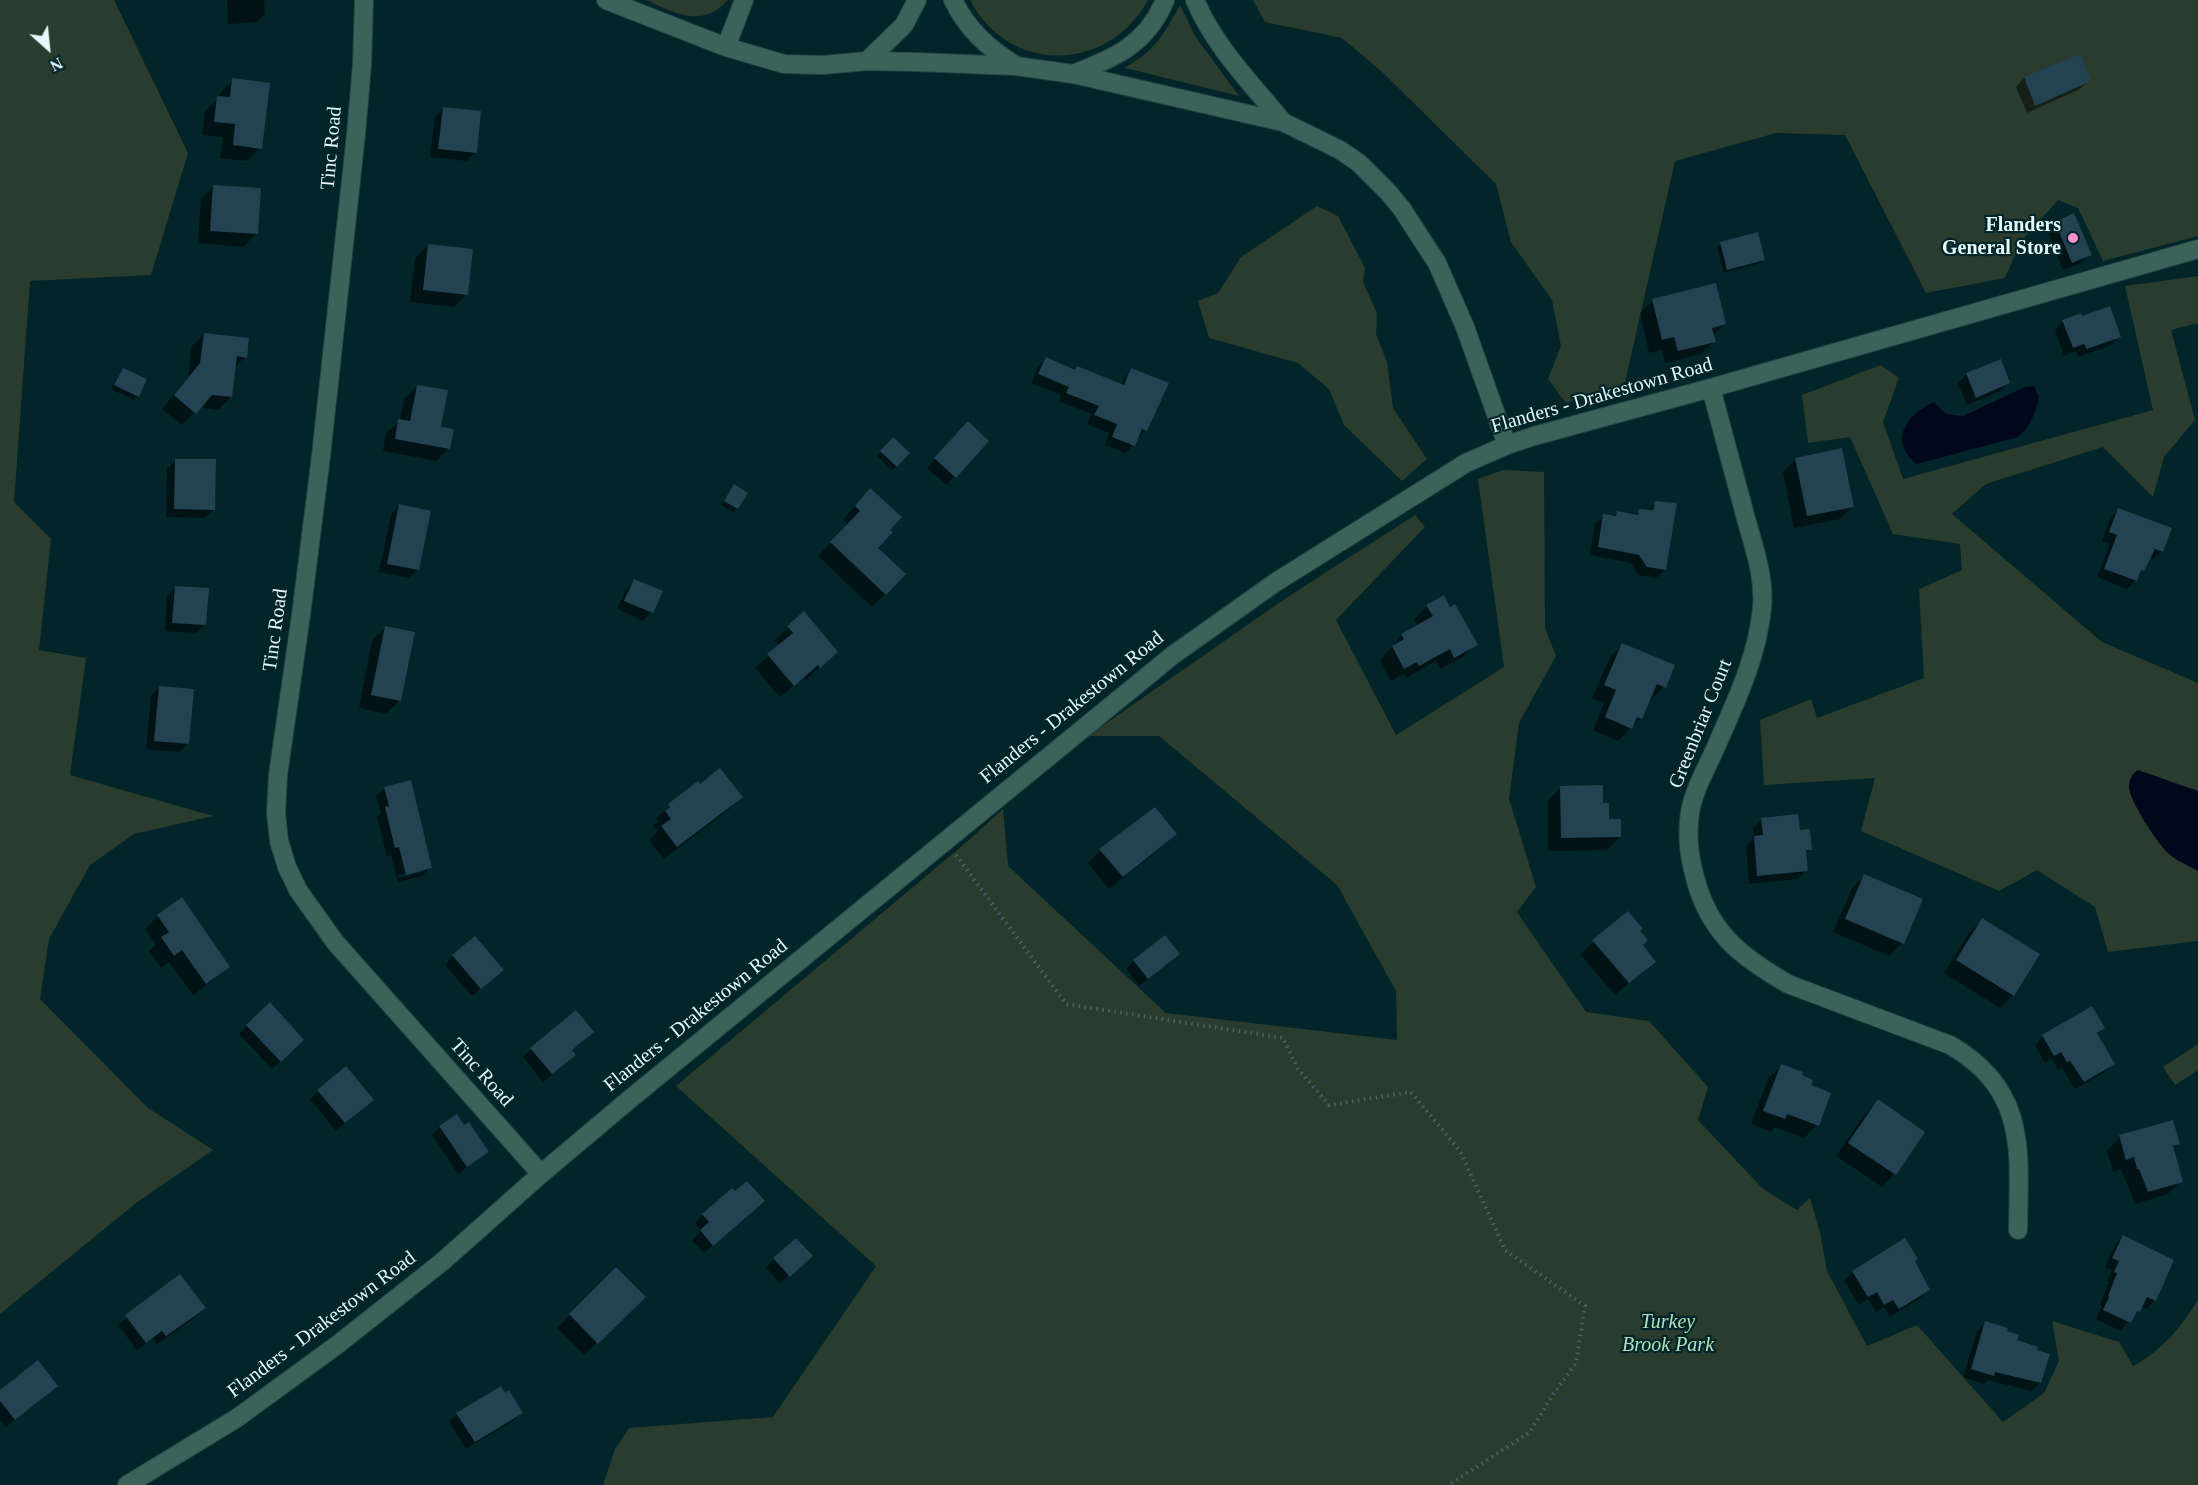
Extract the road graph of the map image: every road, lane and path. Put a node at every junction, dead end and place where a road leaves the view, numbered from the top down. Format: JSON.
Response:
{"nodes":[{"id":1,"x":364,"y":0,"type":"edge"},
{"id":2,"x":606,"y":0,"type":"edge"},
{"id":3,"x":744,"y":0,"type":"edge"},
{"id":4,"x":917,"y":0,"type":"edge"},
{"id":5,"x":953,"y":0,"type":"edge"},
{"id":6,"x":1165,"y":0,"type":"edge"},
{"id":7,"x":1195,"y":0,"type":"edge"},
{"id":8,"x":726,"y":47,"type":"junction"},
{"id":9,"x":867,"y":61,"type":"junction"},
{"id":10,"x":1016,"y":66,"type":"junction"},
{"id":11,"x":1073,"y":74,"type":"junction"},
{"id":12,"x":1283,"y":122,"type":"junction"},
{"id":13,"x":2198,"y":249,"type":"edge"},
{"id":14,"x":1711,"y":388,"type":"junction"},
{"id":15,"x":1507,"y":445,"type":"junction"},
{"id":16,"x":945,"y":840,"type":"junction"},
{"id":17,"x":541,"y":1174,"type":"junction"},
{"id":18,"x":2018,"y":1230,"type":"dead end"},
{"id":19,"x":127,"y":1485,"type":"edge"},
{"id":20,"x":1449,"y":1485,"type":"edge"}],
"edges":[{"from":1,"to":17,"type":"street","name":"Tinc Road"},
{"from":2,"to":8,"type":"street"},
{"from":3,"to":8,"type":"street"},
{"from":4,"to":9,"type":"street"},
{"from":5,"to":10,"type":"street"},
{"from":6,"to":11,"type":"street"},
{"from":7,"to":12,"type":"street"},
{"from":8,"to":9,"type":"street"},
{"from":9,"to":10,"type":"street"},
{"from":10,"to":11,"type":"street"},
{"from":11,"to":12,"type":"street"},
{"from":12,"to":15,"type":"street"},
{"from":13,"to":14,"type":"street","name":"Flanders - Drakestown Road"},
{"from":14,"to":15,"type":"street","name":"Flanders - Drakestown Road"},
{"from":14,"to":18,"type":"street","name":"Greenbriar Court"},
{"from":15,"to":16,"type":"street","name":"Flanders - Drakestown Road"},
{"from":16,"to":17,"type":"street","name":"Flanders - Drakestown Road"},
{"from":16,"to":20,"type":"path"},
{"from":17,"to":19,"type":"street","name":"Flanders - Drakestown Road"}]}
